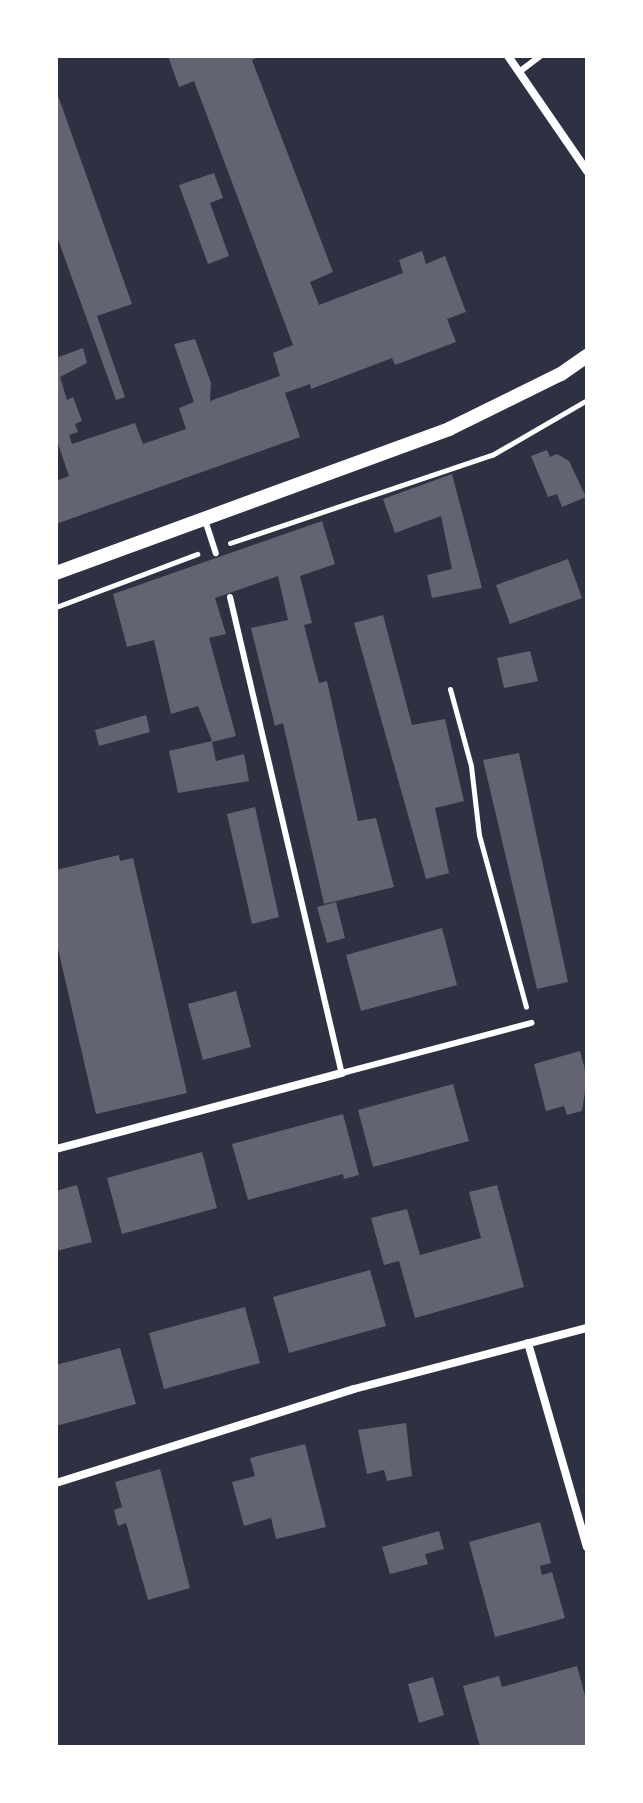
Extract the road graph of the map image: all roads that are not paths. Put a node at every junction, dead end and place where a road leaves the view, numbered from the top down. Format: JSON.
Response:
{"nodes":[{"id":1,"x":508,"y":56,"type":"edge"},
{"id":2,"x":540,"y":56,"type":"edge"},
{"id":3,"x":519,"y":72,"type":"junction"},
{"id":4,"x":587,"y":171,"type":"edge"},
{"id":5,"x":587,"y":356,"type":"edge"},
{"id":6,"x":205,"y":520,"type":"junction"},
{"id":7,"x":215,"y":551,"type":"road end"},
{"id":8,"x":56,"y":573,"type":"edge"},
{"id":9,"x":230,"y":597,"type":"dead end"},
{"id":10,"x":531,"y":1023,"type":"road end"},
{"id":11,"x":342,"y":1073,"type":"junction"},
{"id":12,"x":56,"y":1149,"type":"edge"},
{"id":13,"x":587,"y":1328,"type":"edge"},
{"id":14,"x":528,"y":1343,"type":"junction"},
{"id":15,"x":56,"y":1483,"type":"edge"},
{"id":16,"x":587,"y":1547,"type":"edge"}],
"edges":[{"from":1,"to":3,"type":"street"},
{"from":2,"to":3,"type":"lane"},
{"from":3,"to":4,"type":"street"},
{"from":5,"to":6,"type":"street"},
{"from":6,"to":7,"type":"lane"},
{"from":6,"to":8,"type":"street"},
{"from":9,"to":11,"type":"lane"},
{"from":10,"to":11,"type":"lane"},
{"from":11,"to":12,"type":"street"},
{"from":13,"to":14,"type":"street"},
{"from":14,"to":15,"type":"street"},
{"from":14,"to":16,"type":"street"}]}
